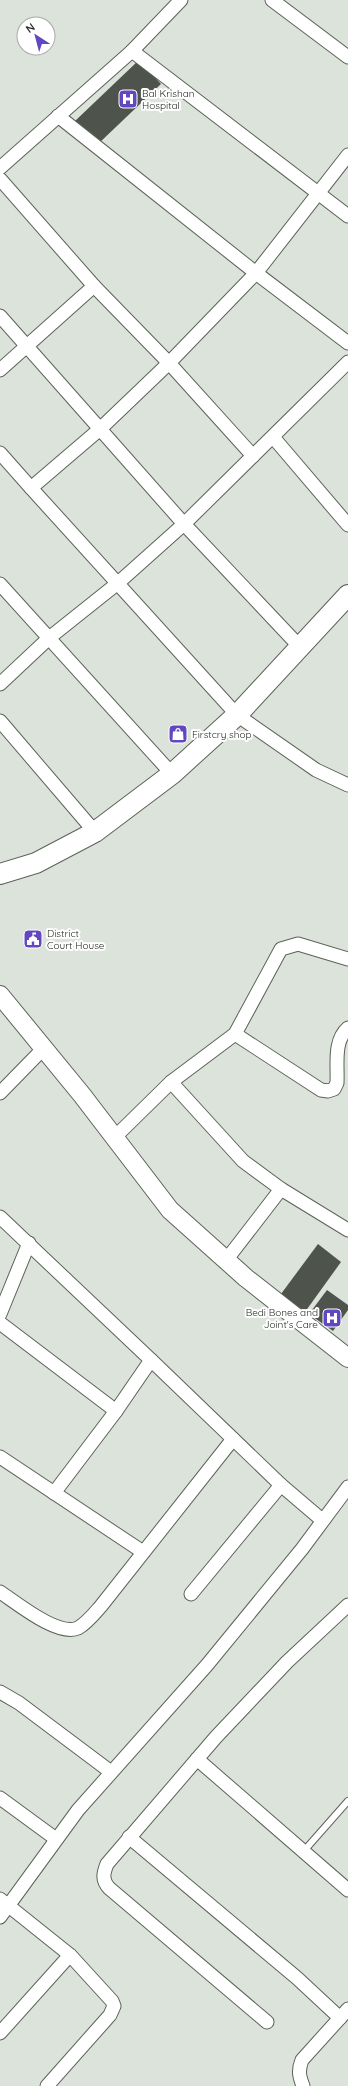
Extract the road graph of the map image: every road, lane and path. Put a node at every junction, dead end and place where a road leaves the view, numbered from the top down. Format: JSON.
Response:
{"nodes":[{"id":1,"x":182,"y":0,"type":"edge"},
{"id":2,"x":272,"y":0,"type":"edge"},
{"id":3,"x":132,"y":51,"type":"junction"},
{"id":4,"x":348,"y":57,"type":"edge"},
{"id":5,"x":58,"y":116,"type":"junction"},
{"id":6,"x":348,"y":155,"type":"edge"},
{"id":7,"x":0,"y":168,"type":"edge"},
{"id":8,"x":0,"y":179,"type":"edge"},
{"id":9,"x":319,"y":194,"type":"junction"},
{"id":10,"x":348,"y":216,"type":"edge"},
{"id":11,"x":256,"y":273,"type":"junction"},
{"id":12,"x":94,"y":286,"type":"junction"},
{"id":13,"x":0,"y":316,"type":"edge"},
{"id":14,"x":348,"y":343,"type":"edge"},
{"id":15,"x":26,"y":346,"type":"junction"},
{"id":16,"x":348,"y":362,"type":"edge"},
{"id":17,"x":169,"y":363,"type":"junction"},
{"id":18,"x":0,"y":370,"type":"edge"},
{"id":19,"x":100,"y":429,"type":"junction"},
{"id":20,"x":273,"y":437,"type":"junction"},
{"id":21,"x":0,"y":453,"type":"edge"},
{"id":22,"x":253,"y":456,"type":"junction"},
{"id":23,"x":31,"y":488,"type":"junction"},
{"id":24,"x":184,"y":524,"type":"junction"},
{"id":25,"x":348,"y":525,"type":"edge"},
{"id":26,"x":118,"y":583,"type":"junction"},
{"id":27,"x":0,"y":584,"type":"edge"},
{"id":28,"x":348,"y":595,"type":"edge"},
{"id":29,"x":49,"y":638,"type":"junction"},
{"id":30,"x":300,"y":647,"type":"junction"},
{"id":31,"x":0,"y":684,"type":"edge"},
{"id":32,"x":237,"y":715,"type":"junction"},
{"id":33,"x":0,"y":721,"type":"edge"},
{"id":34,"x":172,"y":774,"type":"junction"},
{"id":35,"x":348,"y":785,"type":"edge"},
{"id":36,"x":95,"y":832,"type":"junction"},
{"id":37,"x":0,"y":874,"type":"edge"},
{"id":38,"x":348,"y":959,"type":"edge"},
{"id":39,"x":0,"y":995,"type":"edge"},
{"id":40,"x":348,"y":1028,"type":"edge"},
{"id":41,"x":235,"y":1034,"type":"junction"},
{"id":42,"x":42,"y":1049,"type":"junction"},
{"id":43,"x":171,"y":1082,"type":"junction"},
{"id":44,"x":0,"y":1093,"type":"edge"},
{"id":45,"x":114,"y":1137,"type":"junction"},
{"id":46,"x":281,"y":1189,"type":"junction"},
{"id":47,"x":0,"y":1217,"type":"edge"},
{"id":48,"x":348,"y":1230,"type":"edge"},
{"id":49,"x":29,"y":1243,"type":"junction"},
{"id":50,"x":227,"y":1259,"type":"junction"},
{"id":51,"x":0,"y":1314,"type":"edge"},
{"id":52,"x":0,"y":1324,"type":"edge"},
{"id":53,"x":348,"y":1358,"type":"edge"},
{"id":54,"x":151,"y":1360,"type":"junction"},
{"id":55,"x":116,"y":1411,"type":"junction"},
{"id":56,"x":233,"y":1439,"type":"junction"},
{"id":57,"x":0,"y":1457,"type":"edge"},
{"id":58,"x":281,"y":1485,"type":"junction"},
{"id":59,"x":348,"y":1487,"type":"edge"},
{"id":60,"x":54,"y":1493,"type":"junction"},
{"id":61,"x":322,"y":1520,"type":"junction"},
{"id":62,"x":143,"y":1552,"type":"junction"},
{"id":63,"x":0,"y":1592,"type":"edge"},
{"id":64,"x":191,"y":1594,"type":"dead end"},
{"id":65,"x":348,"y":1605,"type":"edge"},
{"id":66,"x":0,"y":1692,"type":"edge"},
{"id":67,"x":197,"y":1759,"type":"junction"},
{"id":68,"x":111,"y":1772,"type":"junction"},
{"id":69,"x":0,"y":1798,"type":"edge"},
{"id":70,"x":348,"y":1801,"type":"edge"},
{"id":71,"x":130,"y":1837,"type":"junction"},
{"id":72,"x":56,"y":1839,"type":"junction"},
{"id":73,"x":304,"y":1852,"type":"junction"},
{"id":74,"x":348,"y":1890,"type":"edge"},
{"id":75,"x":4,"y":1902,"type":"edge"},
{"id":76,"x":0,"y":1917,"type":"edge"},
{"id":77,"x":70,"y":1955,"type":"junction"},
{"id":78,"x":344,"y":2013,"type":"edge"},
{"id":79,"x":267,"y":2022,"type":"dead end"},
{"id":80,"x":0,"y":2033,"type":"edge"},
{"id":81,"x":51,"y":2085,"type":"edge"},
{"id":82,"x":303,"y":2086,"type":"edge"}],
"edges":[{"from":1,"to":3,"type":"street"},
{"from":2,"to":4,"type":"street"},
{"from":3,"to":5,"type":"street"},
{"from":3,"to":9,"type":"street"},
{"from":5,"to":7,"type":"street"},
{"from":5,"to":11,"type":"street"},
{"from":6,"to":9,"type":"street"},
{"from":8,"to":12,"type":"street"},
{"from":9,"to":10,"type":"street"},
{"from":9,"to":11,"type":"street"},
{"from":11,"to":14,"type":"street"},
{"from":11,"to":17,"type":"street"},
{"from":12,"to":15,"type":"street"},
{"from":12,"to":17,"type":"street"},
{"from":13,"to":15,"type":"street"},
{"from":15,"to":18,"type":"street"},
{"from":15,"to":19,"type":"street"},
{"from":16,"to":20,"type":"street"},
{"from":17,"to":19,"type":"street"},
{"from":17,"to":22,"type":"street"},
{"from":19,"to":23,"type":"street"},
{"from":19,"to":24,"type":"street"},
{"from":20,"to":22,"type":"street"},
{"from":20,"to":25,"type":"street"},
{"from":21,"to":23,"type":"street"},
{"from":22,"to":24,"type":"street"},
{"from":23,"to":26,"type":"street"},
{"from":24,"to":26,"type":"street"},
{"from":24,"to":30,"type":"street"},
{"from":26,"to":29,"type":"street"},
{"from":26,"to":32,"type":"street"},
{"from":27,"to":29,"type":"street"},
{"from":28,"to":30,"type":"main road"},
{"from":29,"to":31,"type":"street"},
{"from":29,"to":34,"type":"street"},
{"from":30,"to":32,"type":"main road"},
{"from":32,"to":34,"type":"main road"},
{"from":32,"to":35,"type":"street"},
{"from":33,"to":36,"type":"street"},
{"from":34,"to":36,"type":"main road"},
{"from":36,"to":37,"type":"main road"},
{"from":38,"to":41,"type":"street"},
{"from":39,"to":42,"type":"main road"},
{"from":40,"to":41,"type":"street"},
{"from":41,"to":43,"type":"street"},
{"from":42,"to":44,"type":"street"},
{"from":42,"to":45,"type":"main road"},
{"from":43,"to":45,"type":"street"},
{"from":43,"to":46,"type":"street"},
{"from":45,"to":50,"type":"main road"},
{"from":46,"to":48,"type":"street"},
{"from":46,"to":50,"type":"street"},
{"from":47,"to":49,"type":"street"},
{"from":49,"to":51,"type":"street"},
{"from":49,"to":54,"type":"street"},
{"from":50,"to":53,"type":"main road"},
{"from":52,"to":55,"type":"street"},
{"from":54,"to":55,"type":"street"},
{"from":54,"to":56,"type":"street"},
{"from":55,"to":60,"type":"street"},
{"from":56,"to":58,"type":"street"},
{"from":56,"to":62,"type":"street"},
{"from":57,"to":60,"type":"street"},
{"from":58,"to":61,"type":"street"},
{"from":58,"to":64,"type":"street"},
{"from":59,"to":61,"type":"street"},
{"from":60,"to":62,"type":"street"},
{"from":61,"to":68,"type":"street"},
{"from":62,"to":63,"type":"street"},
{"from":65,"to":67,"type":"street"},
{"from":66,"to":68,"type":"street"},
{"from":67,"to":71,"type":"street"},
{"from":67,"to":73,"type":"street"},
{"from":68,"to":72,"type":"street"},
{"from":69,"to":72,"type":"street"},
{"from":70,"to":73,"type":"lane"},
{"from":71,"to":78,"type":"street"},
{"from":71,"to":79,"type":"street"},
{"from":72,"to":75,"type":"street"},
{"from":73,"to":74,"type":"street"},
{"from":75,"to":76,"type":"street"},
{"from":75,"to":77,"type":"street"},
{"from":77,"to":80,"type":"street"},
{"from":77,"to":81,"type":"street"},
{"from":78,"to":82,"type":"street"}]}
